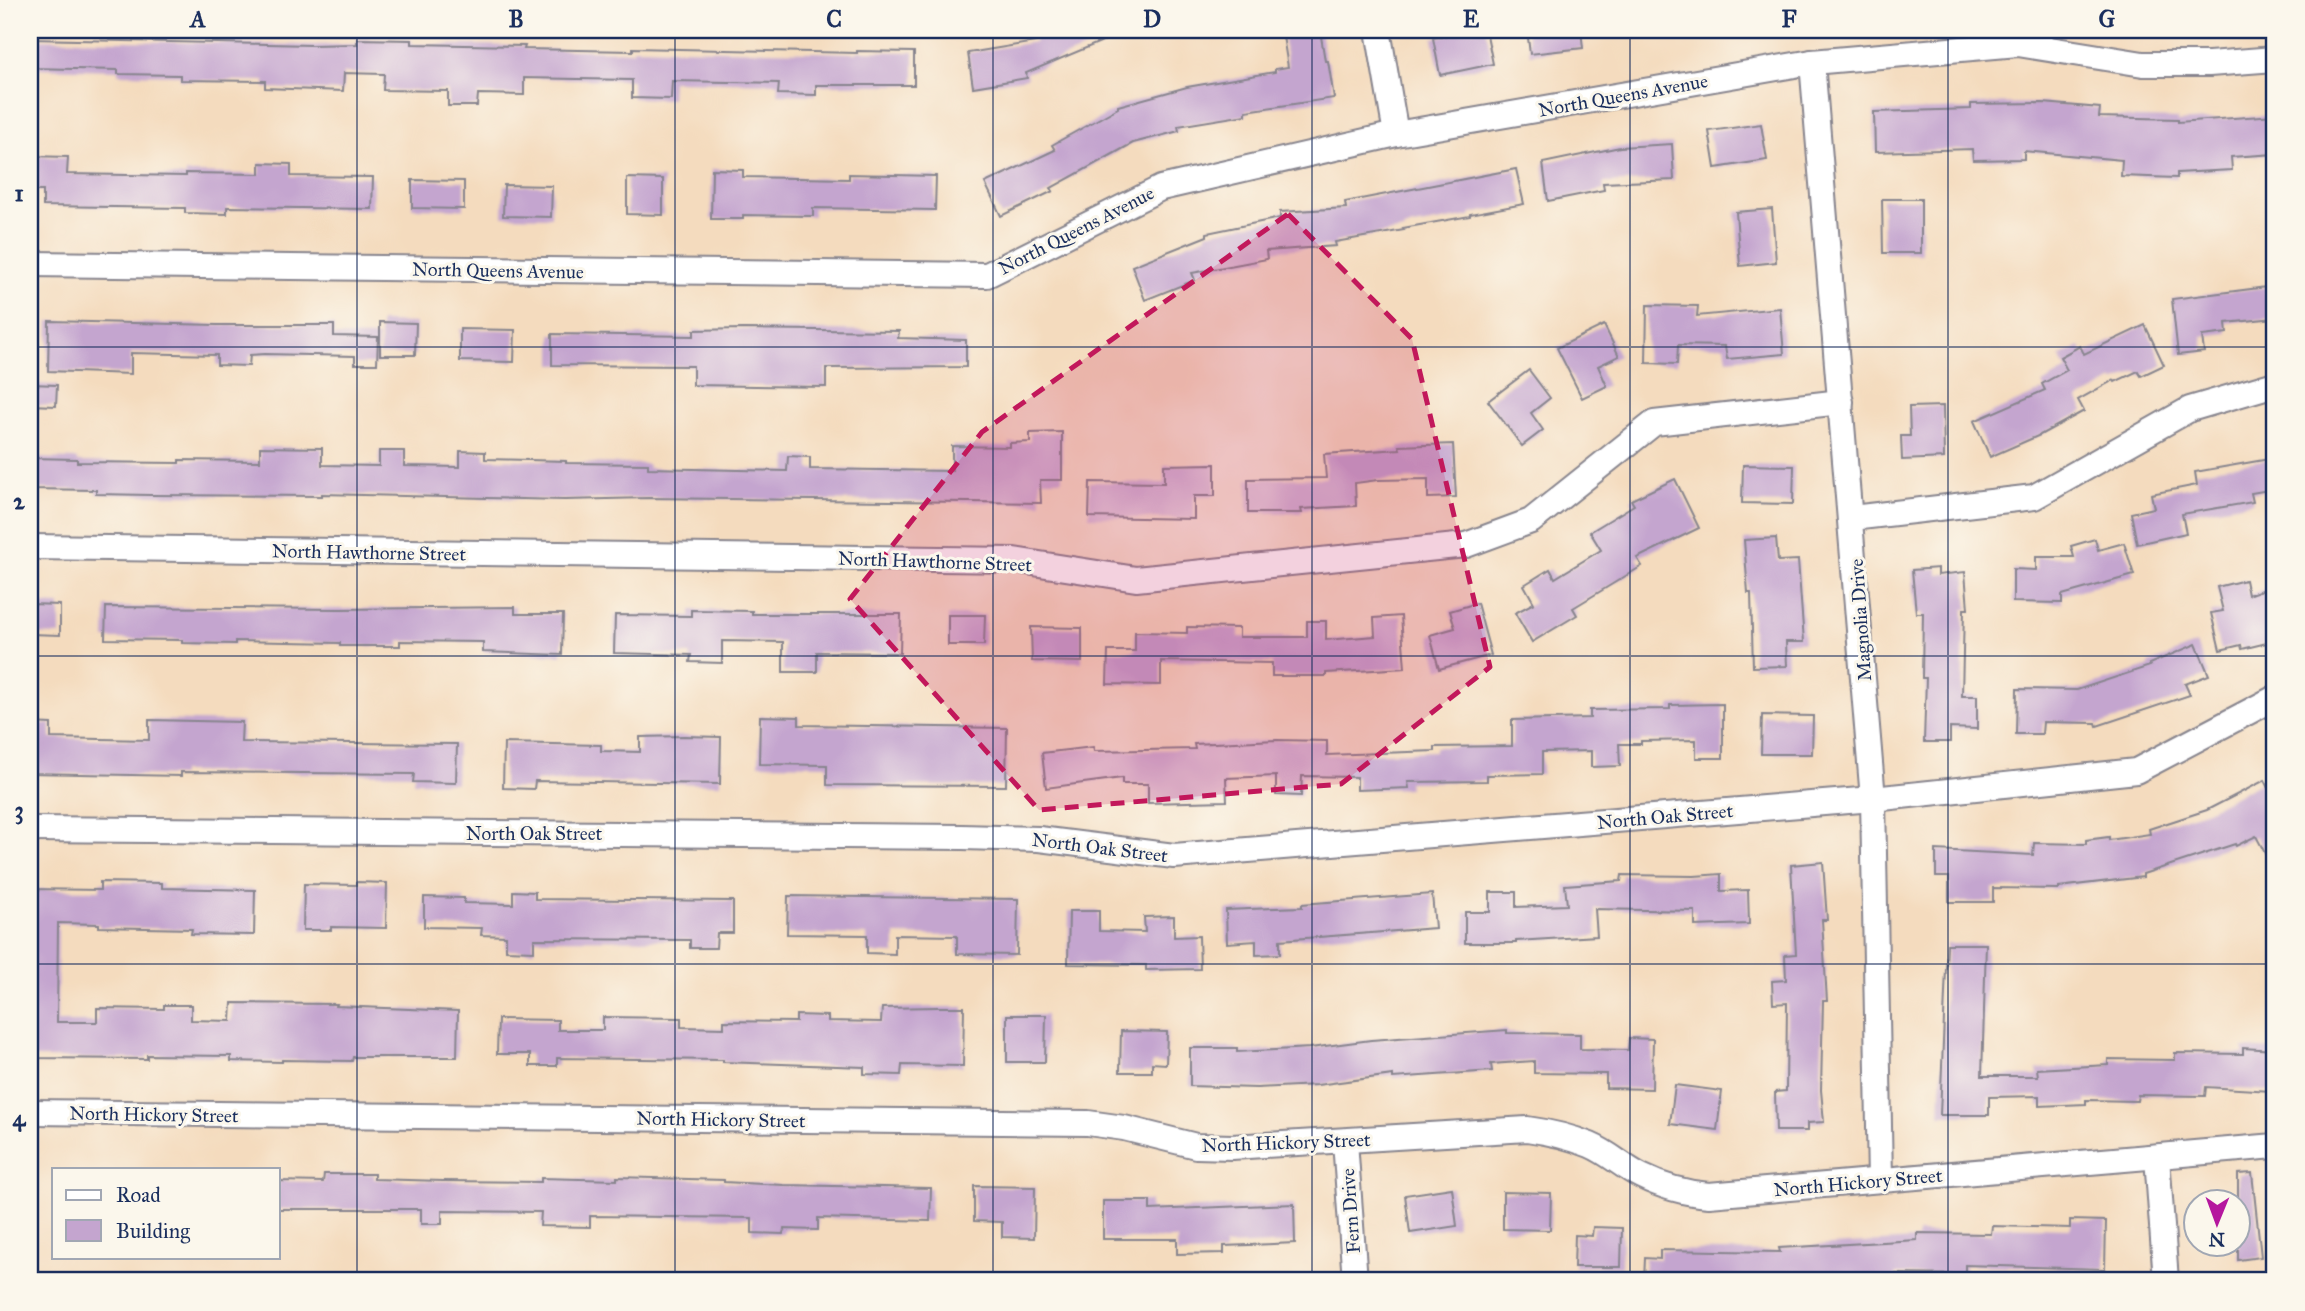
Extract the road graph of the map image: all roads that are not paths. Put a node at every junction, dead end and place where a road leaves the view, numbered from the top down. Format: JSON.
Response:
{"nodes":[{"id":1,"x":1378,"y":30,"type":"edge"},
{"id":2,"x":2275,"y":59,"type":"edge"},
{"id":3,"x":1812,"y":62,"type":"junction"},
{"id":4,"x":1396,"y":134,"type":"junction"},
{"id":5,"x":30,"y":264,"type":"edge"},
{"id":6,"x":2275,"y":384,"type":"edge"},
{"id":7,"x":1841,"y":402,"type":"junction"},
{"id":8,"x":1852,"y":518,"type":"junction"},
{"id":9,"x":30,"y":547,"type":"edge"},
{"id":10,"x":2275,"y":698,"type":"edge"},
{"id":11,"x":1873,"y":799,"type":"junction"},
{"id":12,"x":30,"y":829,"type":"edge"},
{"id":13,"x":30,"y":1112,"type":"edge"},
{"id":14,"x":1345,"y":1141,"type":"junction"},
{"id":15,"x":2275,"y":1146,"type":"edge"},
{"id":16,"x":2157,"y":1157,"type":"junction"},
{"id":17,"x":1880,"y":1180,"type":"junction"},
{"id":18,"x":1355,"y":1281,"type":"edge"},
{"id":19,"x":2166,"y":1281,"type":"edge"}],
"edges":[{"from":1,"to":4,"type":"street"},
{"from":2,"to":3,"type":"street","name":"North Queens Avenue"},
{"from":3,"to":4,"type":"street","name":"North Queens Avenue"},
{"from":3,"to":7,"type":"street","name":"Magnolia Drive"},
{"from":4,"to":5,"type":"street","name":"North Queens Avenue"},
{"from":6,"to":8,"type":"street"},
{"from":7,"to":8,"type":"street","name":"Magnolia Drive"},
{"from":7,"to":9,"type":"street","name":"North Hawthorne Street"},
{"from":8,"to":11,"type":"street","name":"Magnolia Drive"},
{"from":10,"to":11,"type":"street","name":"North Oak Street"},
{"from":11,"to":12,"type":"street","name":"North Oak Street"},
{"from":11,"to":17,"type":"street","name":"Magnolia Drive"},
{"from":13,"to":14,"type":"street","name":"North Hickory Street"},
{"from":14,"to":17,"type":"street","name":"North Hickory Street"},
{"from":14,"to":18,"type":"street","name":"Fern Drive"},
{"from":15,"to":16,"type":"street","name":"North Hickory Street"},
{"from":16,"to":17,"type":"street","name":"North Hickory Street"},
{"from":16,"to":19,"type":"street"}]}
